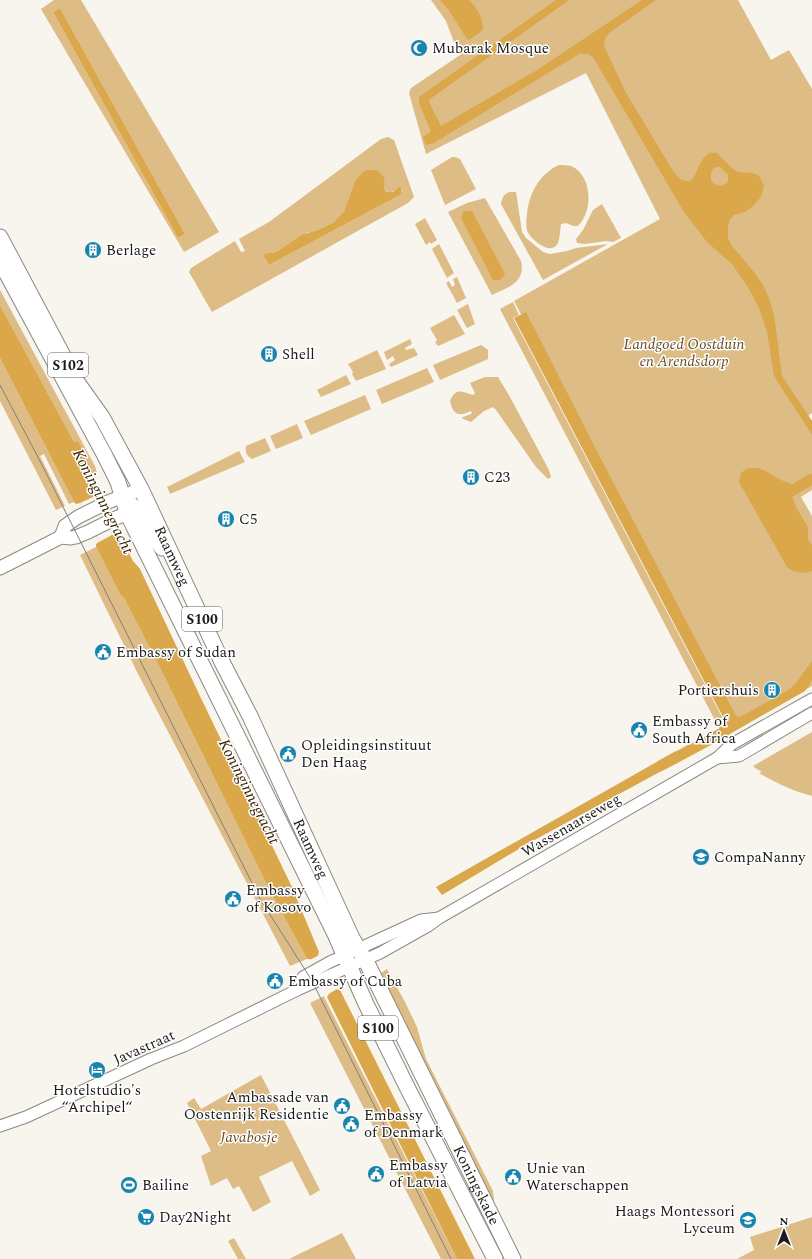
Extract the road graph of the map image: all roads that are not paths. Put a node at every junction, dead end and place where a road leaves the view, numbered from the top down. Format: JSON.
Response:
{"nodes":[{"id":1,"x":0,"y":237,"type":"edge"},
{"id":2,"x":0,"y":261,"type":"edge"},
{"id":3,"x":141,"y":489,"type":"junction"},
{"id":4,"x":123,"y":496,"type":"junction"},
{"id":5,"x":138,"y":510,"type":"junction"},
{"id":6,"x":61,"y":537,"type":"junction"},
{"id":7,"x":0,"y":568,"type":"edge"},
{"id":8,"x":812,"y":699,"type":"edge"},
{"id":9,"x":812,"y":713,"type":"edge"},
{"id":10,"x":717,"y":758,"type":"junction"},
{"id":11,"x":362,"y":954,"type":"junction"},
{"id":12,"x":347,"y":961,"type":"junction"},
{"id":13,"x":314,"y":977,"type":"junction"},
{"id":14,"x":0,"y":1126,"type":"edge"},
{"id":15,"x":495,"y":1259,"type":"edge"},
{"id":16,"x":513,"y":1259,"type":"edge"}],
"edges":[{"from":1,"to":3,"type":"main road","name":"Raamweg","number":"S102"},
{"from":2,"to":4,"type":"main road","name":"Raamweg","number":"S102"},
{"from":3,"to":4,"type":"main road"},
{"from":3,"to":5,"type":"main road","name":"Raamweg","number":"S100"},
{"from":4,"to":5,"type":"main road","name":"Raamweg","number":"S100"},
{"from":4,"to":6,"type":"main road"},
{"from":5,"to":6,"type":"main road"},
{"from":5,"to":11,"type":"main road","name":"Raamweg","number":"S100"},
{"from":5,"to":12,"type":"main road","name":"Raamweg","number":"S100"},
{"from":6,"to":7,"type":"main road"},
{"from":8,"to":10,"type":"street","name":"Wassenaarseweg"},
{"from":9,"to":10,"type":"street","name":"Wassenaarseweg"},
{"from":10,"to":11,"type":"street","name":"Wassenaarseweg"},
{"from":11,"to":12,"type":"street","name":"Wassenaarseweg"},
{"from":11,"to":16,"type":"main road","name":"Koningskade","number":"S100"},
{"from":12,"to":13,"type":"street","name":"Javastraat"},
{"from":12,"to":13,"type":"street","name":"Javastraat"},
{"from":12,"to":15,"type":"main road","name":"Koningskade","number":"S100"},
{"from":13,"to":14,"type":"street","name":"Javastraat"}]}
